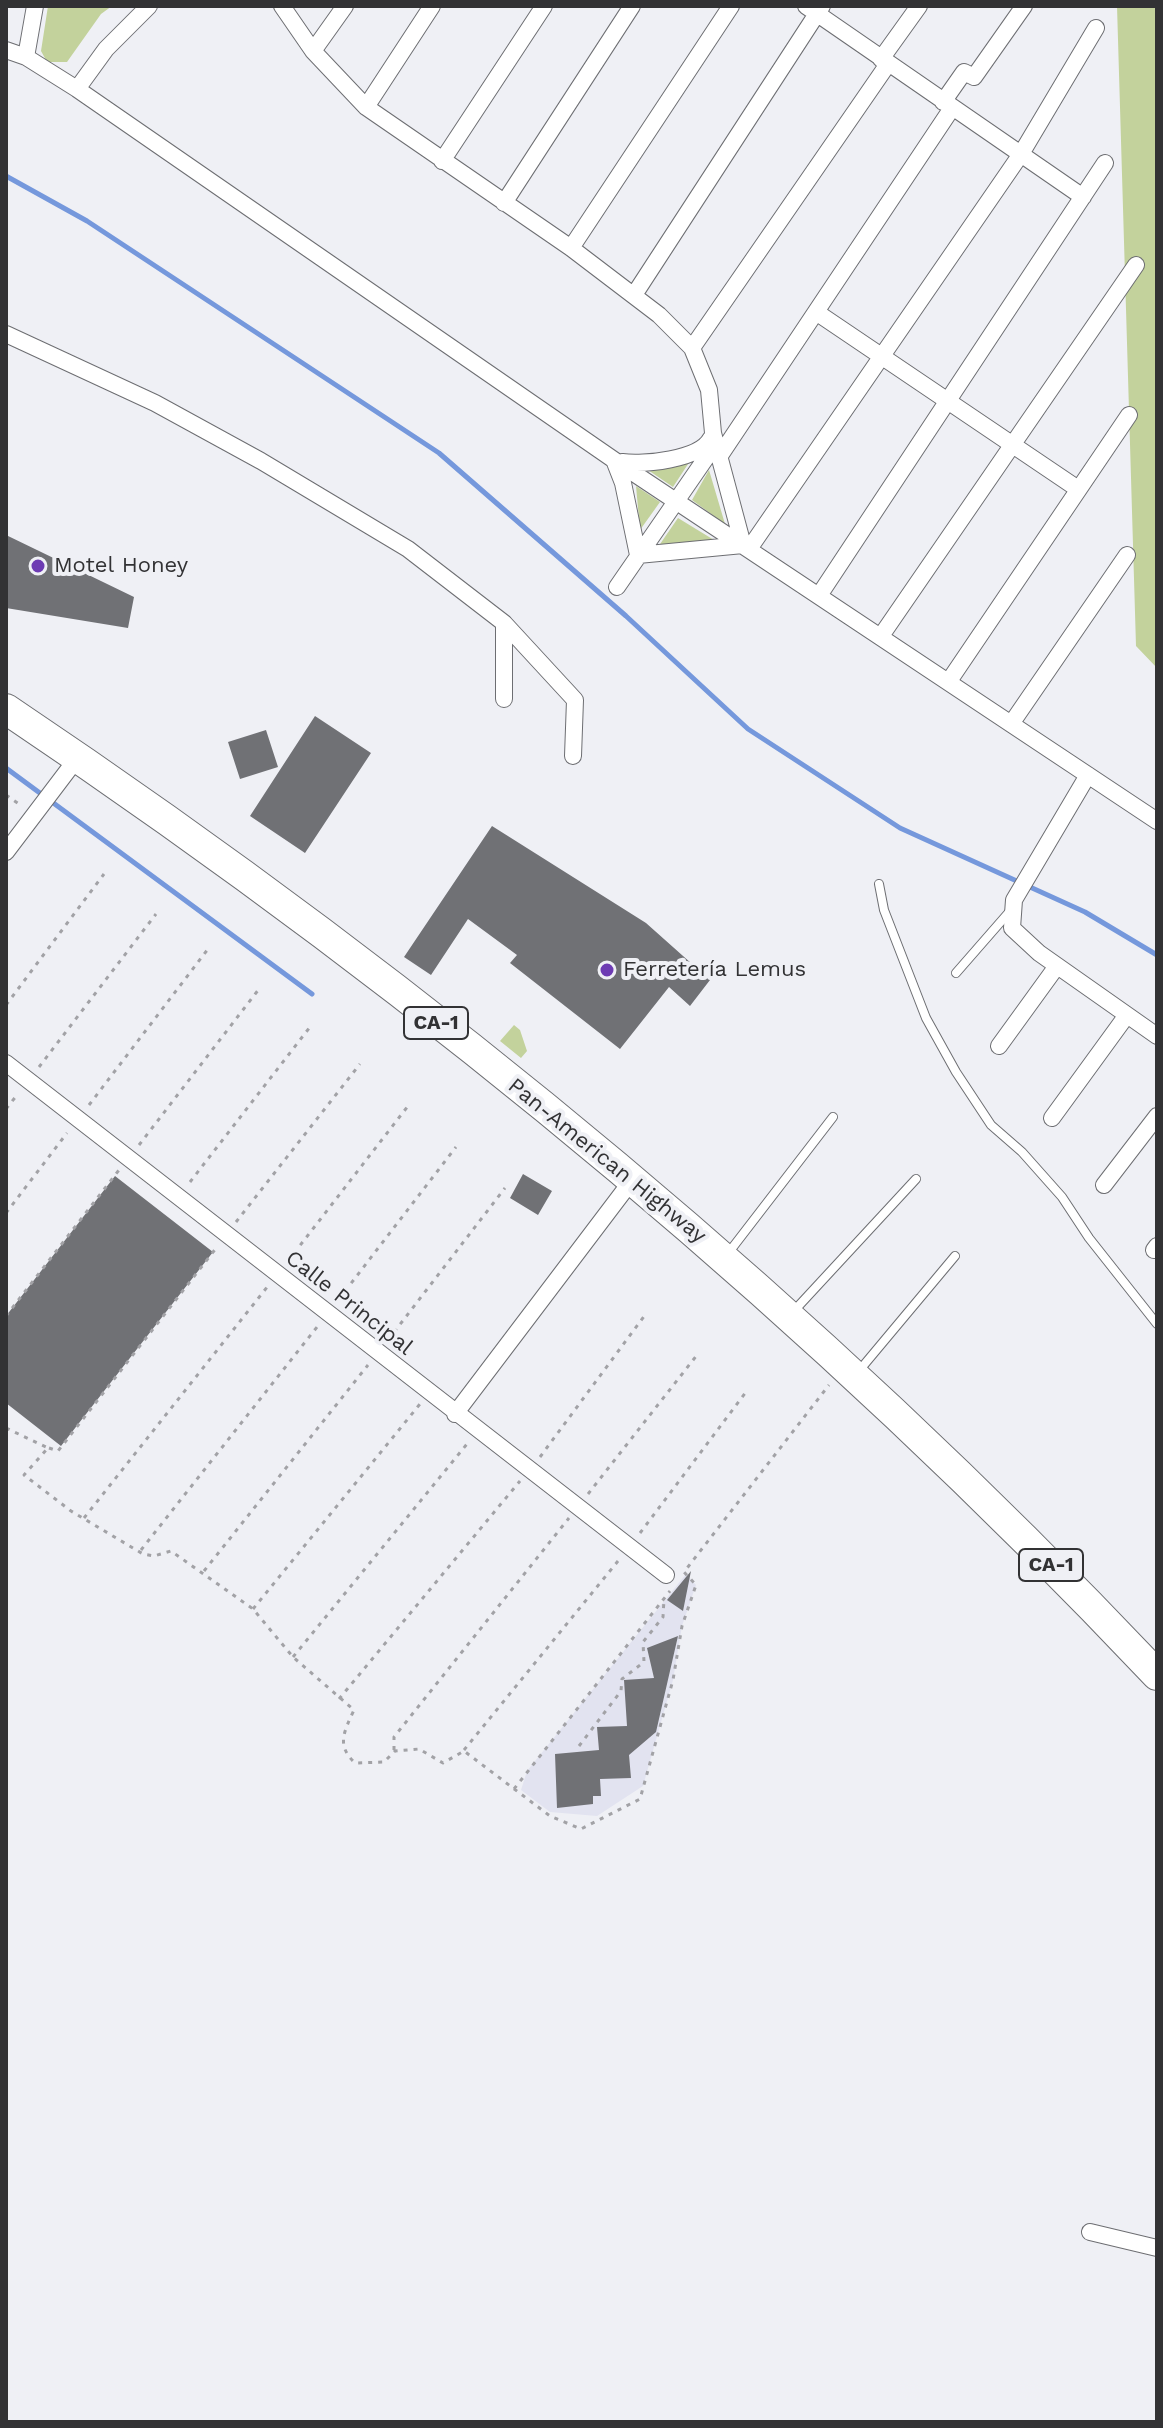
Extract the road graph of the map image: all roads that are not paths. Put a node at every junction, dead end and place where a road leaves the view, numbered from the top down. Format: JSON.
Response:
{"nodes":[{"id":1,"x":35,"y":6,"type":"edge"},
{"id":2,"x":149,"y":6,"type":"edge"},
{"id":3,"x":282,"y":6,"type":"edge"},
{"id":4,"x":345,"y":6,"type":"edge"},
{"id":5,"x":432,"y":6,"type":"edge"},
{"id":6,"x":544,"y":6,"type":"edge"},
{"id":7,"x":632,"y":6,"type":"edge"},
{"id":8,"x":731,"y":6,"type":"edge"},
{"id":9,"x":919,"y":6,"type":"edge"},
{"id":10,"x":1024,"y":6,"type":"edge"},
{"id":11,"x":815,"y":9,"type":"edge"},
{"id":12,"x":1096,"y":28,"type":"dead end"},
{"id":13,"x":6,"y":50,"type":"edge"},
{"id":14,"x":313,"y":51,"type":"junction"},
{"id":15,"x":26,"y":57,"type":"junction"},
{"id":16,"x":885,"y":62,"type":"junction"},
{"id":17,"x":77,"y":89,"type":"junction"},
{"id":18,"x":948,"y":105,"type":"junction"},
{"id":19,"x":366,"y":107,"type":"junction"},
{"id":20,"x":1021,"y":154,"type":"junction"},
{"id":21,"x":442,"y":161,"type":"junction"},
{"id":22,"x":1105,"y":163,"type":"dead end"},
{"id":23,"x":1083,"y":197,"type":"junction"},
{"id":24,"x":504,"y":203,"type":"junction"},
{"id":25,"x":571,"y":248,"type":"junction"},
{"id":26,"x":1136,"y":265,"type":"dead end"},
{"id":27,"x":634,"y":295,"type":"junction"},
{"id":28,"x":816,"y":312,"type":"junction"},
{"id":29,"x":6,"y":334,"type":"edge"},
{"id":30,"x":692,"y":348,"type":"junction"},
{"id":31,"x":881,"y":356,"type":"junction"},
{"id":32,"x":947,"y":401,"type":"junction"},
{"id":33,"x":1129,"y":415,"type":"dead end"},
{"id":34,"x":713,"y":433,"type":"junction"},
{"id":35,"x":1012,"y":445,"type":"junction"},
{"id":36,"x":719,"y":457,"type":"junction"},
{"id":37,"x":614,"y":460,"type":"junction"},
{"id":38,"x":1078,"y":489,"type":"junction"},
{"id":39,"x":675,"y":500,"type":"junction"},
{"id":40,"x":746,"y":547,"type":"junction"},
{"id":41,"x":638,"y":555,"type":"junction"},
{"id":42,"x":1127,"y":555,"type":"dead end"},
{"id":43,"x":617,"y":587,"type":"dead end"},
{"id":44,"x":820,"y":594,"type":"junction"},
{"id":45,"x":504,"y":623,"type":"junction"},
{"id":46,"x":881,"y":636,"type":"junction"},
{"id":47,"x":949,"y":681,"type":"junction"},
{"id":48,"x":504,"y":699,"type":"dead end"},
{"id":49,"x":6,"y":709,"type":"edge"},
{"id":50,"x":1011,"y":724,"type":"junction"},
{"id":51,"x":573,"y":756,"type":"dead end"},
{"id":52,"x":78,"y":757,"type":"junction"},
{"id":53,"x":1088,"y":775,"type":"junction"},
{"id":54,"x":1157,"y":820,"type":"edge"},
{"id":55,"x":6,"y":852,"type":"edge"},
{"id":56,"x":879,"y":884,"type":"dead end"},
{"id":57,"x":1014,"y":903,"type":"junction"},
{"id":58,"x":1057,"y":966,"type":"junction"},
{"id":59,"x":956,"y":973,"type":"dead end"},
{"id":60,"x":1127,"y":1015,"type":"junction"},
{"id":61,"x":1157,"y":1036,"type":"edge"},
{"id":62,"x":999,"y":1046,"type":"dead end"},
{"id":63,"x":6,"y":1063,"type":"edge"},
{"id":64,"x":1157,"y":1116,"type":"edge"},
{"id":65,"x":833,"y":1117,"type":"dead end"},
{"id":66,"x":1052,"y":1118,"type":"dead end"},
{"id":67,"x":633,"y":1179,"type":"junction"},
{"id":68,"x":916,"y":1179,"type":"dead end"},
{"id":69,"x":1104,"y":1185,"type":"dead end"},
{"id":70,"x":955,"y":1256,"type":"dead end"},
{"id":71,"x":725,"y":1258,"type":"junction"},
{"id":72,"x":788,"y":1317,"type":"junction"},
{"id":73,"x":1157,"y":1324,"type":"edge"},
{"id":74,"x":847,"y":1373,"type":"junction"},
{"id":75,"x":455,"y":1414,"type":"junction"},
{"id":76,"x":666,"y":1575,"type":"road end"},
{"id":77,"x":1157,"y":1675,"type":"edge"},
{"id":78,"x":1090,"y":2232,"type":"dead end"},
{"id":79,"x":1157,"y":2248,"type":"edge"}],
"edges":[{"from":1,"to":15,"type":"street"},
{"from":2,"to":17,"type":"street"},
{"from":3,"to":14,"type":"street"},
{"from":4,"to":14,"type":"street"},
{"from":5,"to":19,"type":"street"},
{"from":6,"to":21,"type":"street"},
{"from":7,"to":24,"type":"street"},
{"from":8,"to":25,"type":"street"},
{"from":9,"to":16,"type":"street"},
{"from":10,"to":18,"type":"street"},
{"from":11,"to":16,"type":"street"},
{"from":11,"to":27,"type":"street"},
{"from":12,"to":20,"type":"street"},
{"from":13,"to":15,"type":"street"},
{"from":14,"to":19,"type":"street"},
{"from":15,"to":17,"type":"street"},
{"from":16,"to":18,"type":"street"},
{"from":16,"to":30,"type":"street"},
{"from":17,"to":37,"type":"street"},
{"from":18,"to":20,"type":"street"},
{"from":18,"to":28,"type":"street"},
{"from":19,"to":21,"type":"street"},
{"from":20,"to":23,"type":"street"},
{"from":20,"to":31,"type":"street"},
{"from":21,"to":24,"type":"street"},
{"from":22,"to":23,"type":"street"},
{"from":23,"to":32,"type":"street"},
{"from":24,"to":25,"type":"street"},
{"from":25,"to":27,"type":"street"},
{"from":26,"to":35,"type":"street"},
{"from":27,"to":30,"type":"street"},
{"from":28,"to":31,"type":"street"},
{"from":28,"to":36,"type":"street"},
{"from":29,"to":45,"type":"street"},
{"from":30,"to":34,"type":"street"},
{"from":31,"to":32,"type":"street"},
{"from":31,"to":40,"type":"street"},
{"from":32,"to":35,"type":"street"},
{"from":32,"to":44,"type":"street"},
{"from":33,"to":38,"type":"street"},
{"from":34,"to":36,"type":"street"},
{"from":34,"to":37,"type":"street"},
{"from":34,"to":39,"type":"street"},
{"from":35,"to":38,"type":"street"},
{"from":35,"to":46,"type":"street"},
{"from":36,"to":40,"type":"street"},
{"from":37,"to":39,"type":"street"},
{"from":37,"to":41,"type":"street"},
{"from":38,"to":47,"type":"street"},
{"from":39,"to":40,"type":"street"},
{"from":39,"to":41,"type":"street"},
{"from":40,"to":41,"type":"street"},
{"from":40,"to":44,"type":"street"},
{"from":41,"to":43,"type":"street"},
{"from":42,"to":50,"type":"street"},
{"from":44,"to":46,"type":"street"},
{"from":45,"to":48,"type":"street"},
{"from":45,"to":51,"type":"street"},
{"from":46,"to":47,"type":"street"},
{"from":47,"to":50,"type":"street"},
{"from":49,"to":52,"type":"highway","name":"Pan-American Highway","number":"CA-1"},
{"from":50,"to":53,"type":"street"},
{"from":52,"to":55,"type":"street"},
{"from":52,"to":67,"type":"highway","name":"Pan-American Highway","number":"CA-1"},
{"from":53,"to":54,"type":"street"},
{"from":53,"to":57,"type":"street"},
{"from":56,"to":73,"type":"lane"},
{"from":57,"to":58,"type":"street"},
{"from":57,"to":59,"type":"lane"},
{"from":58,"to":60,"type":"street"},
{"from":58,"to":62,"type":"street"},
{"from":60,"to":61,"type":"street"},
{"from":60,"to":66,"type":"street"},
{"from":63,"to":75,"type":"street","name":"Calle Principal"},
{"from":64,"to":69,"type":"street"},
{"from":65,"to":71,"type":"lane"},
{"from":67,"to":71,"type":"highway","name":"Pan-American Highway","number":"CA-1"},
{"from":67,"to":75,"type":"street"},
{"from":68,"to":72,"type":"lane"},
{"from":70,"to":74,"type":"lane"},
{"from":71,"to":72,"type":"highway","name":"Pan-American Highway","number":"CA-1"},
{"from":72,"to":74,"type":"highway","name":"Pan-American Highway","number":"CA-1"},
{"from":74,"to":77,"type":"highway","name":"Pan-American Highway","number":"CA-1"},
{"from":75,"to":76,"type":"street","name":"Calle Principal"},
{"from":78,"to":79,"type":"street"}]}
